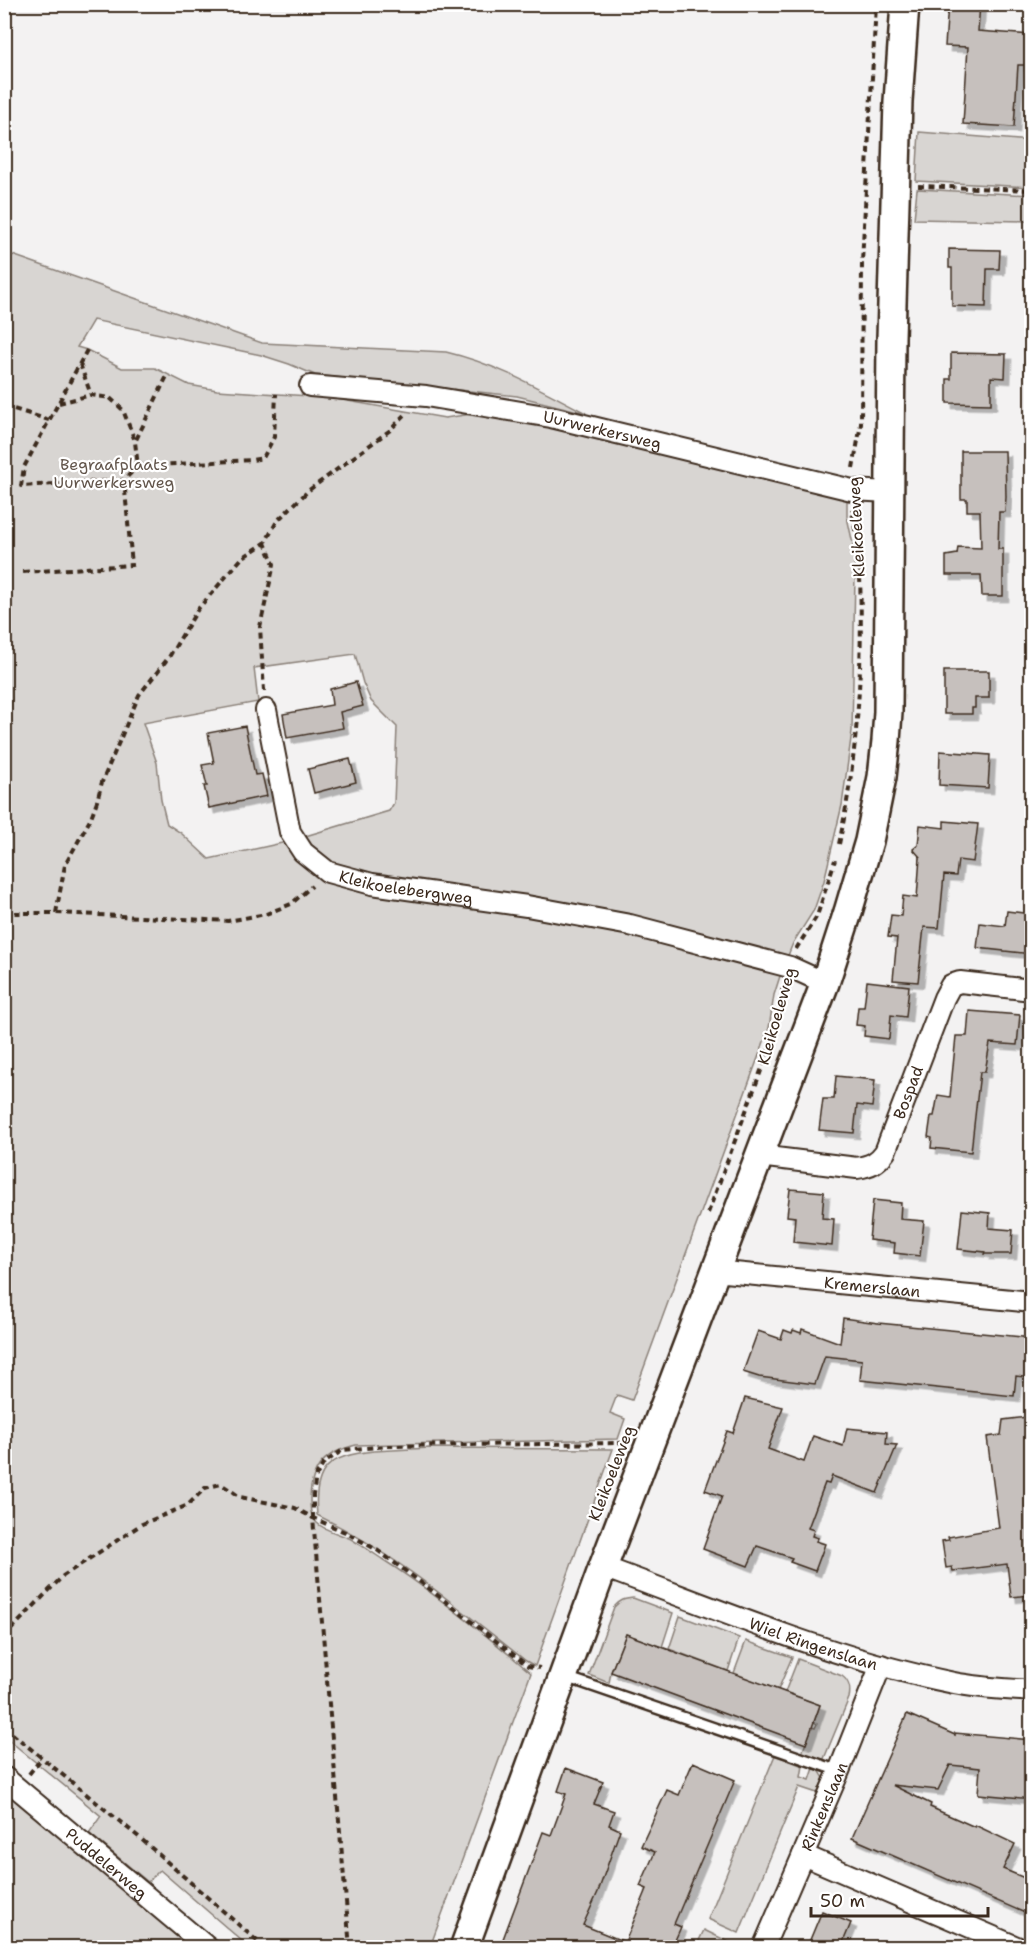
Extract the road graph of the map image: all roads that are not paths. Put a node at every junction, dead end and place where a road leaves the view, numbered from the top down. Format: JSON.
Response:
{"nodes":[{"id":1,"x":905,"y":4,"type":"edge"},
{"id":2,"x":310,"y":386,"type":"dead end"},
{"id":3,"x":889,"y":492,"type":"junction"},
{"id":4,"x":266,"y":710,"type":"road end"},
{"id":5,"x":825,"y":983,"type":"junction"},
{"id":6,"x":1032,"y":990,"type":"edge"},
{"id":7,"x":759,"y":1156,"type":"junction"},
{"id":8,"x":714,"y":1271,"type":"junction"},
{"id":9,"x":1032,"y":1302,"type":"edge"},
{"id":10,"x":603,"y":1567,"type":"junction"},
{"id":11,"x":881,"y":1665,"type":"junction"},
{"id":12,"x":552,"y":1672,"type":"junction"},
{"id":13,"x":1032,"y":1691,"type":"edge"},
{"id":14,"x":839,"y":1772,"type":"junction"},
{"id":15,"x":4,"y":1777,"type":"edge"},
{"id":16,"x":803,"y":1855,"type":"junction"},
{"id":17,"x":208,"y":1947,"type":"edge"},
{"id":18,"x":464,"y":1947,"type":"edge"},
{"id":19,"x":763,"y":1947,"type":"edge"},
{"id":20,"x":1019,"y":1947,"type":"edge"}],
"edges":[{"from":1,"to":3,"type":"street","name":"Kleikoeleweg"},
{"from":2,"to":3,"type":"street","name":"Uurwerkersweg"},
{"from":3,"to":5,"type":"street","name":"Kleikoeleweg"},
{"from":4,"to":5,"type":"street","name":"Kleikoelebergweg"},
{"from":5,"to":7,"type":"street","name":"Kleikoeleweg"},
{"from":6,"to":7,"type":"street","name":"Bospad"},
{"from":7,"to":8,"type":"street","name":"Kleikoeleweg"},
{"from":8,"to":9,"type":"street","name":"Kremerslaan"},
{"from":8,"to":10,"type":"street","name":"Kleikoeleweg"},
{"from":10,"to":11,"type":"street","name":"Wiel Ringenslaan"},
{"from":10,"to":12,"type":"street","name":"Kleikoeleweg"},
{"from":11,"to":13,"type":"street","name":"Wiel Ringenslaan"},
{"from":11,"to":14,"type":"street","name":"Rinkenslaan"},
{"from":12,"to":14,"type":"lane"},
{"from":12,"to":18,"type":"street","name":"Kleikoeleweg"},
{"from":14,"to":16,"type":"street","name":"Rinkenslaan"},
{"from":15,"to":17,"type":"street","name":"Puddelerweg"},
{"from":16,"to":19,"type":"street","name":"Rinkenslaan"},
{"from":16,"to":20,"type":"street"}]}
